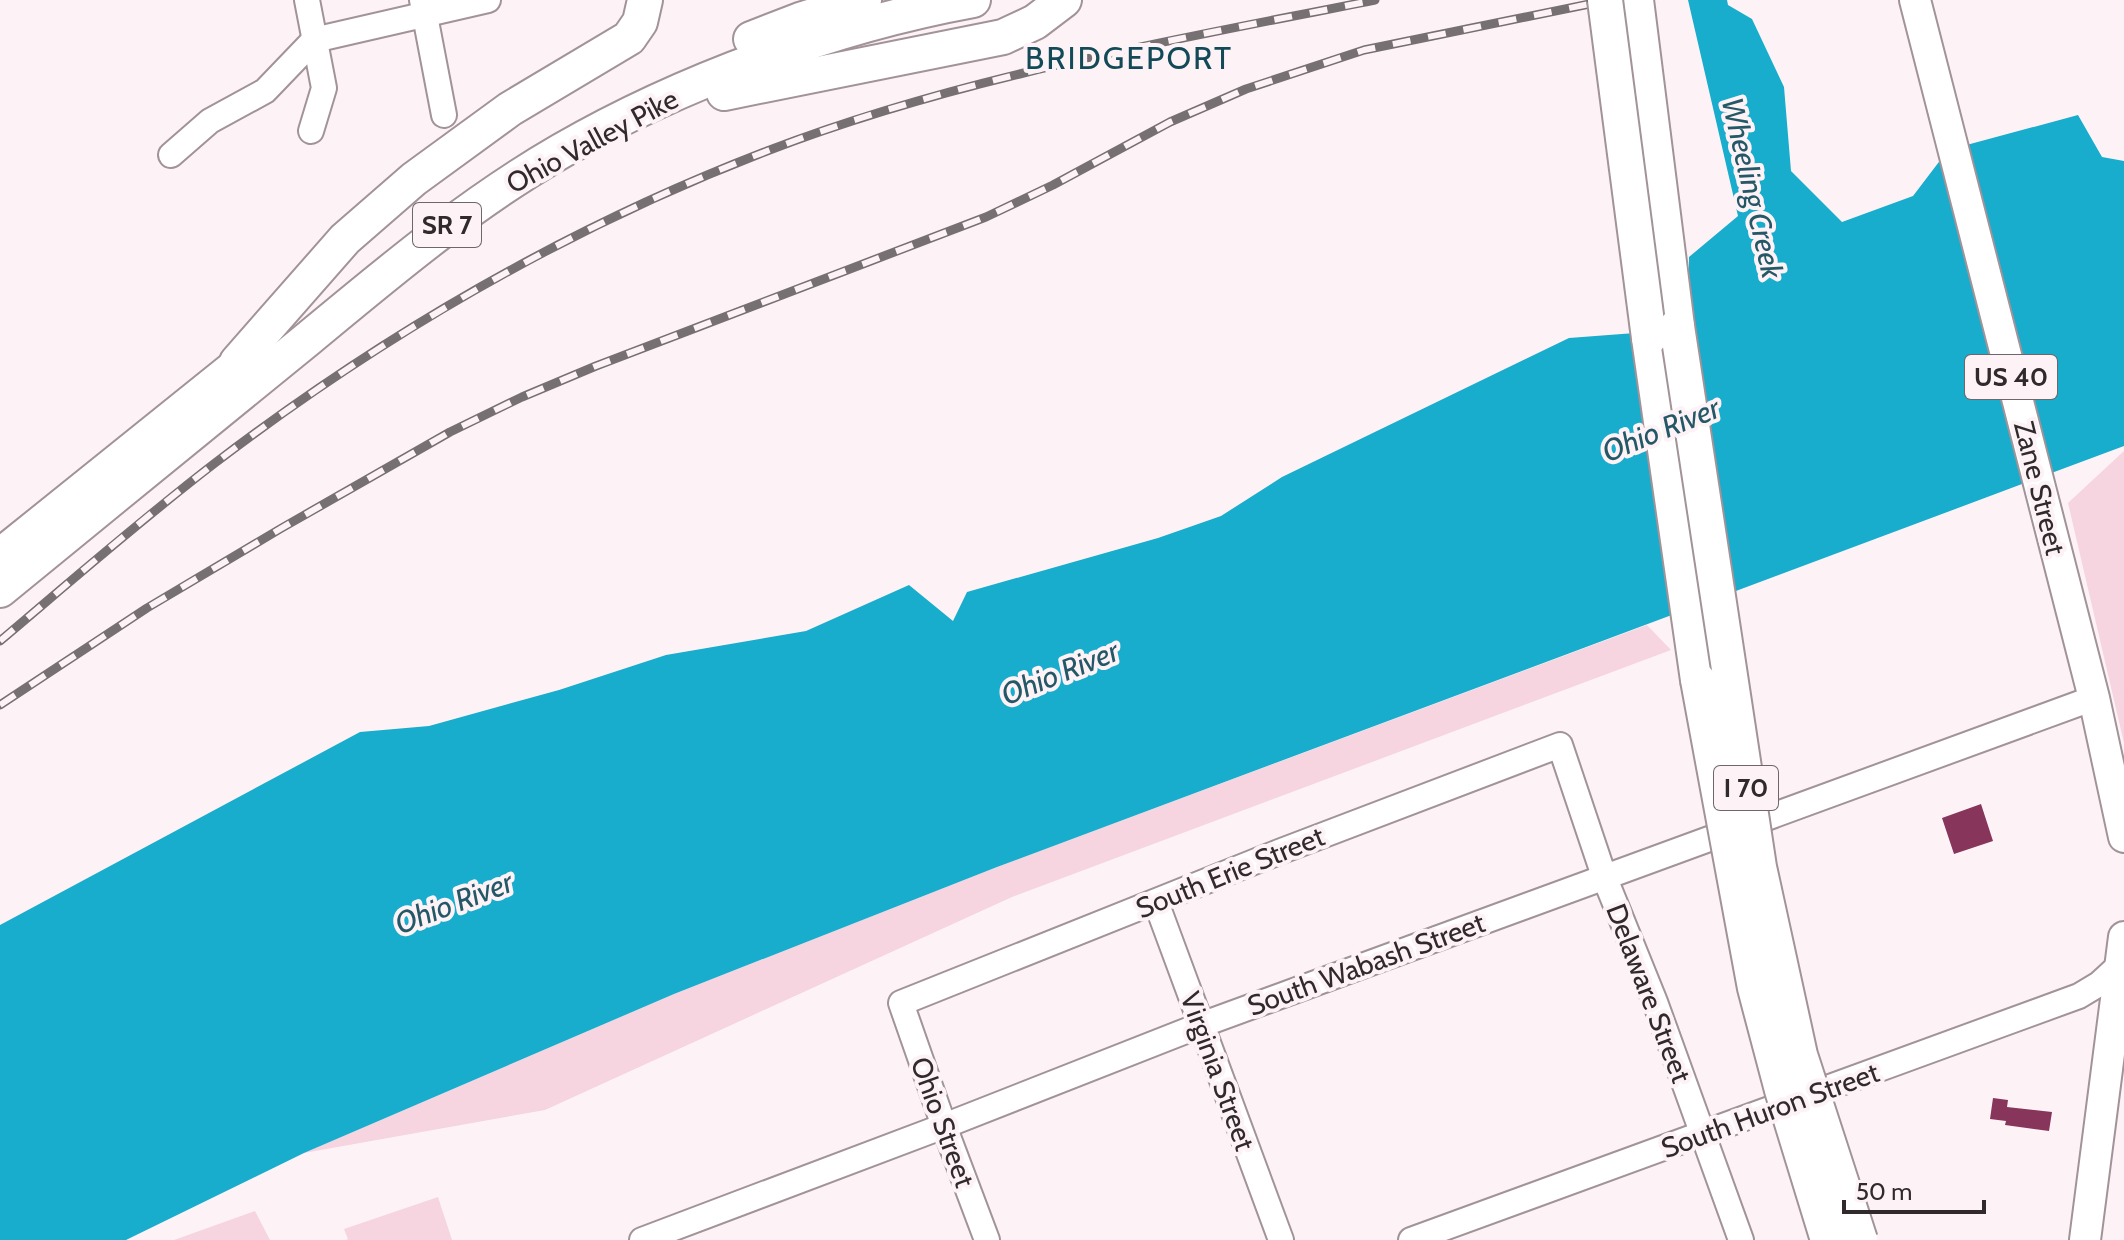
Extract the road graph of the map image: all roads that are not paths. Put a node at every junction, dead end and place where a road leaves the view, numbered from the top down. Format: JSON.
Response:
{"nodes":[{"id":1,"x":307,"y":0,"type":"edge"},
{"id":2,"x":488,"y":0,"type":"edge"},
{"id":3,"x":645,"y":0,"type":"edge"},
{"id":4,"x":864,"y":0,"type":"edge"},
{"id":5,"x":973,"y":0,"type":"edge"},
{"id":6,"x":1064,"y":0,"type":"edge"},
{"id":7,"x":1605,"y":0,"type":"edge"},
{"id":8,"x":1636,"y":0,"type":"edge"},
{"id":9,"x":1915,"y":0,"type":"edge"},
{"id":10,"x":423,"y":7,"type":"edge"},
{"id":11,"x":314,"y":40,"type":"junction"},
{"id":12,"x":444,"y":115,"type":"dead end"},
{"id":13,"x":311,"y":131,"type":"dead end"},
{"id":14,"x":562,"y":151,"type":"junction"},
{"id":15,"x":171,"y":155,"type":"dead end"},
{"id":16,"x":1663,"y":332,"type":"junction"},
{"id":17,"x":227,"y":373,"type":"junction"},
{"id":18,"x":0,"y":556,"type":"edge"},
{"id":19,"x":0,"y":590,"type":"edge"},
{"id":20,"x":2094,"y":698,"type":"junction"},
{"id":21,"x":1560,"y":745,"type":"joint"},
{"id":22,"x":2123,"y":823,"type":"edge"},
{"id":23,"x":1604,"y":876,"type":"junction"},
{"id":24,"x":1156,"y":902,"type":"junction"},
{"id":25,"x":2123,"y":954,"type":"edge"},
{"id":26,"x":901,"y":1003,"type":"joint"},
{"id":27,"x":1201,"y":1025,"type":"junction"},
{"id":28,"x":944,"y":1126,"type":"junction"},
{"id":29,"x":1703,"y":1134,"type":"junction"},
{"id":30,"x":642,"y":1240,"type":"edge"},
{"id":31,"x":987,"y":1240,"type":"edge"},
{"id":32,"x":1281,"y":1240,"type":"edge"},
{"id":33,"x":1411,"y":1240,"type":"edge"},
{"id":34,"x":1741,"y":1240,"type":"edge"},
{"id":35,"x":1828,"y":1240,"type":"edge"},
{"id":36,"x":1860,"y":1240,"type":"edge"},
{"id":37,"x":2085,"y":1240,"type":"edge"}],
"edges":[{"from":1,"to":11,"type":"street"},
{"from":2,"to":10,"type":"street"},
{"from":3,"to":17,"type":"highway"},
{"from":4,"to":17,"type":"highway","name":"Ohio Valley Pike","number":"SR 7"},
{"from":5,"to":14,"type":"highway","name":"Ohio Valley Pike","number":"SR 7"},
{"from":6,"to":14,"type":"highway"},
{"from":7,"to":16,"type":"highway","number":"I 70","bridge":true},
{"from":8,"to":16,"type":"highway","number":"I 70"},
{"from":9,"to":20,"type":"main road","name":"Zane Street","number":"US 40"},
{"from":10,"to":11,"type":"street"},
{"from":10,"to":12,"type":"street"},
{"from":11,"to":13,"type":"street"},
{"from":11,"to":15,"type":"street"},
{"from":14,"to":19,"type":"highway","name":"Ohio Valley Pike","number":"SR 7"},
{"from":16,"to":35,"type":"highway","number":"I 70","bridge":true},
{"from":16,"to":36,"type":"highway","number":"I 70","bridge":true},
{"from":17,"to":18,"type":"highway","name":"Ohio Valley Pike","number":"SR 7"},
{"from":20,"to":22,"type":"main road","name":"Zane Street","number":"US 40"},
{"from":20,"to":23,"type":"street","name":"South Wabash Street"},
{"from":21,"to":23,"type":"street","name":"Delaware Street"},
{"from":21,"to":24,"type":"street","name":"South Erie Street"},
{"from":23,"to":27,"type":"street","name":"South Wabash Street"},
{"from":23,"to":29,"type":"street","name":"Delaware Street"},
{"from":24,"to":26,"type":"street","name":"South Erie Street"},
{"from":24,"to":27,"type":"street","name":"Virginia Street"},
{"from":25,"to":29,"type":"street","name":"South Huron Street"},
{"from":25,"to":37,"type":"main road"},
{"from":26,"to":28,"type":"street","name":"Ohio Street"},
{"from":27,"to":28,"type":"street","name":"South Wabash Street"},
{"from":27,"to":32,"type":"street","name":"Virginia Street"},
{"from":28,"to":30,"type":"street","name":"South Wabash Street"},
{"from":28,"to":31,"type":"street","name":"Ohio Street"},
{"from":29,"to":33,"type":"street","name":"South Huron Street"},
{"from":29,"to":34,"type":"street","name":"Delaware Street"}]}
